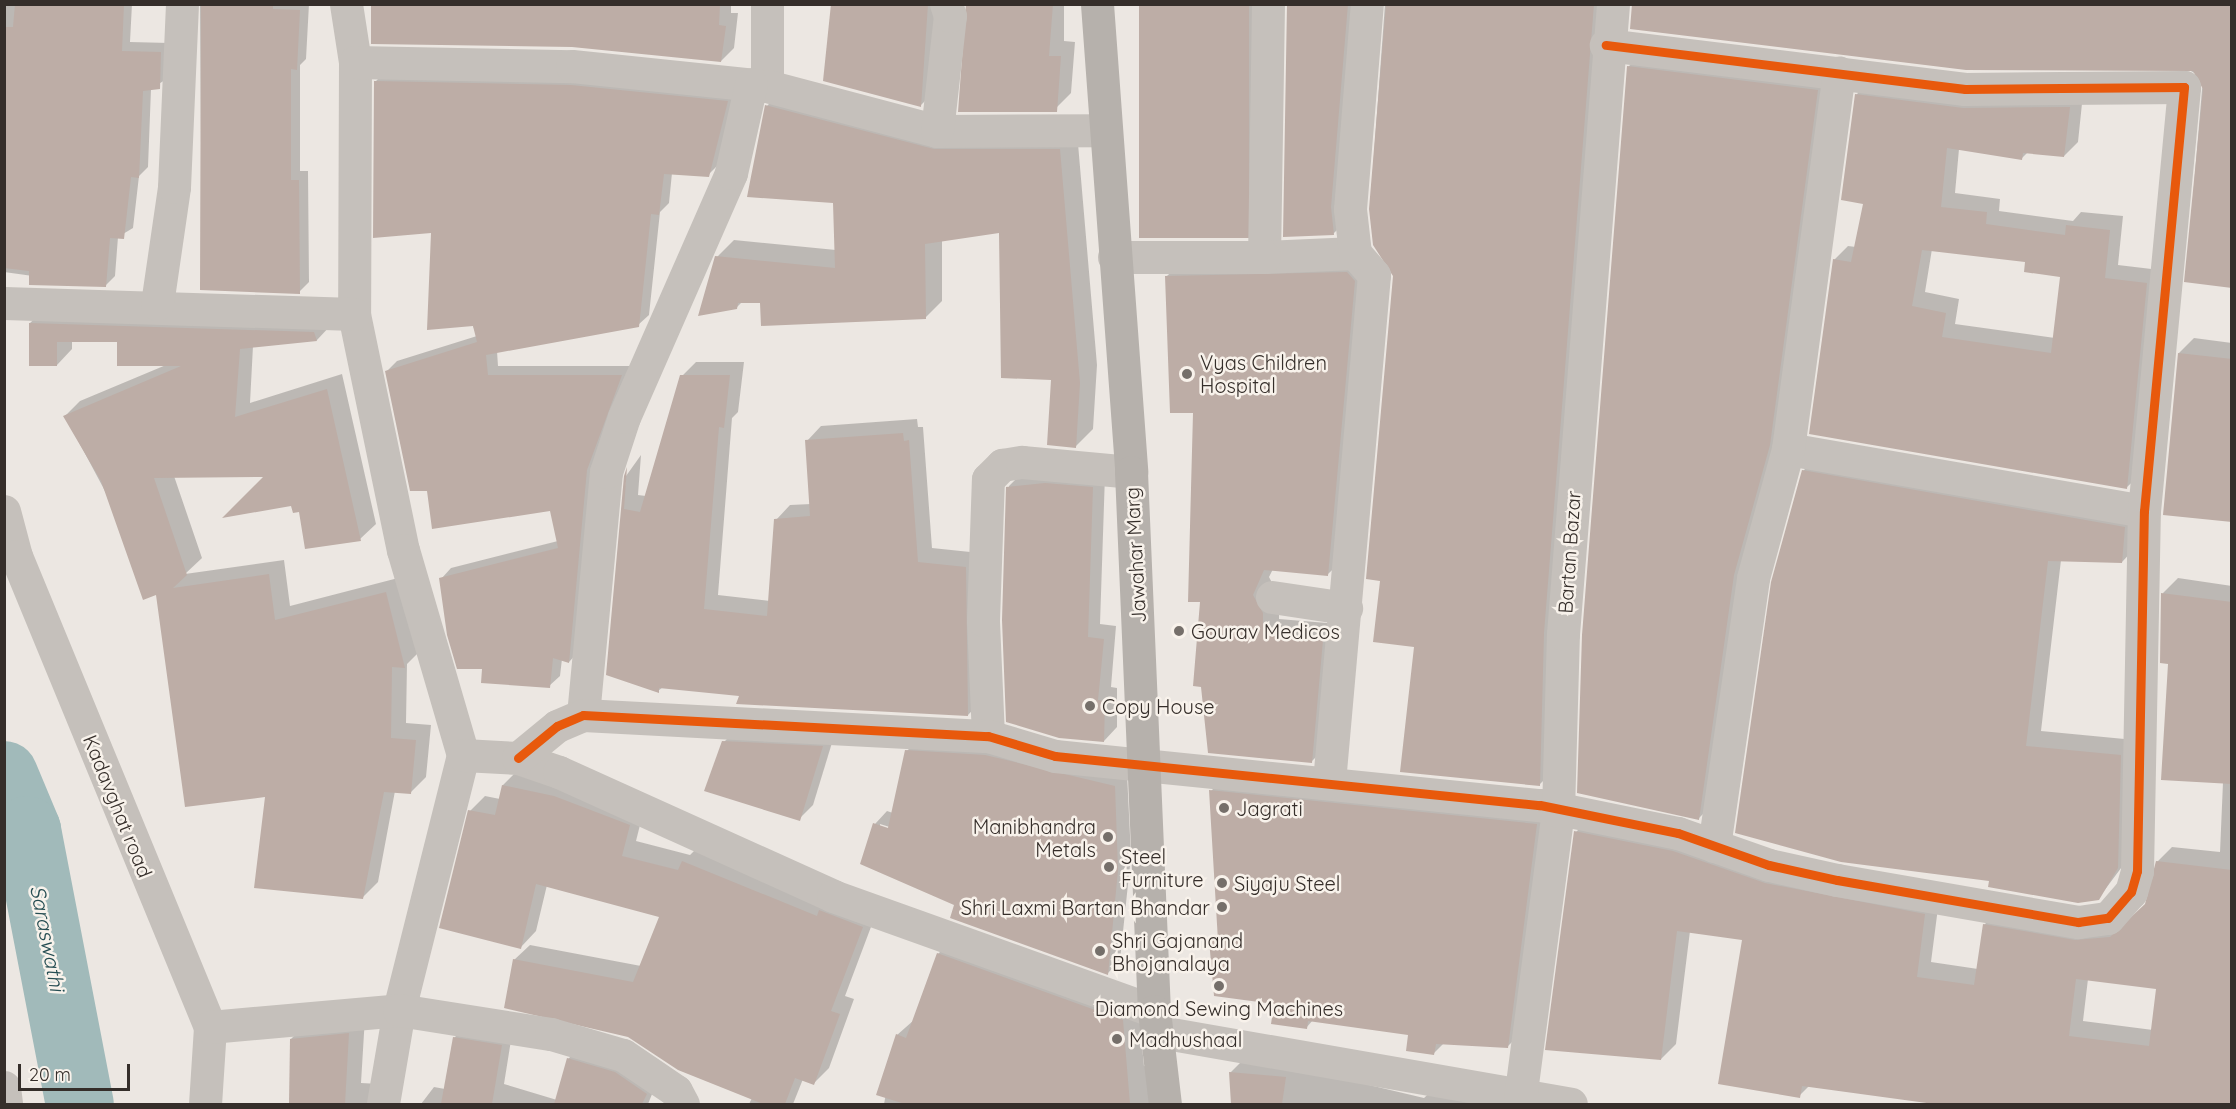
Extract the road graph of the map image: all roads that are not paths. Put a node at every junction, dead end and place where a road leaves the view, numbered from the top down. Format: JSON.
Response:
{"nodes":[{"id":1,"x":182,"y":4,"type":"edge"},
{"id":2,"x":346,"y":4,"type":"edge"},
{"id":3,"x":767,"y":4,"type":"edge"},
{"id":4,"x":946,"y":4,"type":"edge"},
{"id":5,"x":1097,"y":4,"type":"edge"},
{"id":6,"x":1268,"y":4,"type":"edge"},
{"id":7,"x":1367,"y":4,"type":"edge"},
{"id":8,"x":1613,"y":4,"type":"edge"},
{"id":9,"x":1606,"y":45,"type":"junction"},
{"id":10,"x":355,"y":62,"type":"junction"},
{"id":11,"x":1839,"y":72,"type":"junction"},
{"id":12,"x":759,"y":85,"type":"junction"},
{"id":13,"x":937,"y":130,"type":"junction"},
{"id":14,"x":1104,"y":130,"type":"junction"},
{"id":15,"x":1355,"y":253,"type":"junction"},
{"id":16,"x":1114,"y":257,"type":"junction"},
{"id":17,"x":1264,"y":257,"type":"junction"},
{"id":18,"x":4,"y":303,"type":"edge"},
{"id":19,"x":157,"y":304,"type":"junction"},
{"id":20,"x":354,"y":314,"type":"junction"},
{"id":21,"x":1788,"y":449,"type":"junction"},
{"id":22,"x":1131,"y":472,"type":"junction"},
{"id":23,"x":4,"y":511,"type":"edge"},
{"id":24,"x":2144,"y":511,"type":"junction"},
{"id":25,"x":1272,"y":597,"type":"dead end"},
{"id":26,"x":1346,"y":608,"type":"junction"},
{"id":27,"x":583,"y":715,"type":"junction"},
{"id":28,"x":988,"y":736,"type":"junction"},
{"id":29,"x":463,"y":755,"type":"junction"},
{"id":30,"x":518,"y":758,"type":"junction"},
{"id":31,"x":1147,"y":762,"type":"junction"},
{"id":32,"x":1329,"y":782,"type":"junction"},
{"id":33,"x":1558,"y":811,"type":"junction"},
{"id":34,"x":1714,"y":846,"type":"junction"},
{"id":35,"x":399,"y":1011,"type":"junction"},
{"id":36,"x":1157,"y":1022,"type":"junction"},
{"id":37,"x":210,"y":1028,"type":"junction"},
{"id":38,"x":4,"y":1087,"type":"edge"},
{"id":39,"x":1520,"y":1099,"type":"junction"},
{"id":40,"x":6,"y":1104,"type":"edge"},
{"id":41,"x":206,"y":1104,"type":"edge"},
{"id":42,"x":383,"y":1104,"type":"edge"},
{"id":43,"x":683,"y":1104,"type":"edge"},
{"id":44,"x":1165,"y":1104,"type":"edge"},
{"id":45,"x":1571,"y":1104,"type":"edge"}],
"edges":[{"from":1,"to":19,"type":"street"},
{"from":2,"to":10,"type":"street"},
{"from":3,"to":12,"type":"street"},
{"from":4,"to":13,"type":"street"},
{"from":5,"to":14,"type":"main road","name":"Jawahar Marg"},
{"from":6,"to":17,"type":"street"},
{"from":7,"to":15,"type":"street"},
{"from":8,"to":9,"type":"street","name":"Bartan Bazar"},
{"from":9,"to":11,"type":"street"},
{"from":9,"to":33,"type":"street","name":"Bartan Bazar"},
{"from":10,"to":12,"type":"street"},
{"from":10,"to":20,"type":"street"},
{"from":11,"to":21,"type":"street"},
{"from":11,"to":24,"type":"street"},
{"from":12,"to":13,"type":"street"},
{"from":12,"to":27,"type":"street"},
{"from":13,"to":14,"type":"street"},
{"from":14,"to":16,"type":"main road","name":"Jawahar Marg"},
{"from":15,"to":17,"type":"street"},
{"from":15,"to":26,"type":"street"},
{"from":16,"to":17,"type":"street"},
{"from":16,"to":22,"type":"main road","name":"Jawahar Marg"},
{"from":18,"to":19,"type":"street"},
{"from":19,"to":20,"type":"street"},
{"from":20,"to":29,"type":"street"},
{"from":21,"to":24,"type":"street"},
{"from":21,"to":34,"type":"street"},
{"from":22,"to":28,"type":"street"},
{"from":22,"to":31,"type":"main road","name":"Jawahar Marg"},
{"from":23,"to":37,"type":"street","name":"Kadavghat road"},
{"from":24,"to":34,"type":"street"},
{"from":25,"to":26,"type":"street"},
{"from":26,"to":32,"type":"street"},
{"from":27,"to":28,"type":"street"},
{"from":27,"to":30,"type":"street"},
{"from":28,"to":31,"type":"street"},
{"from":29,"to":30,"type":"street"},
{"from":29,"to":35,"type":"street"},
{"from":30,"to":36,"type":"street"},
{"from":31,"to":32,"type":"street"},
{"from":31,"to":36,"type":"main road","name":"Jawahar Marg"},
{"from":32,"to":33,"type":"street"},
{"from":33,"to":34,"type":"street"},
{"from":33,"to":39,"type":"street","name":"Bartan Bazar"},
{"from":35,"to":37,"type":"street"},
{"from":35,"to":42,"type":"street"},
{"from":35,"to":43,"type":"street"},
{"from":36,"to":39,"type":"street"},
{"from":36,"to":44,"type":"main road","name":"Jawahar Marg"},
{"from":37,"to":41,"type":"street","name":"Kadavghat road"},
{"from":38,"to":40,"type":"street"},
{"from":39,"to":45,"type":"street"}]}
